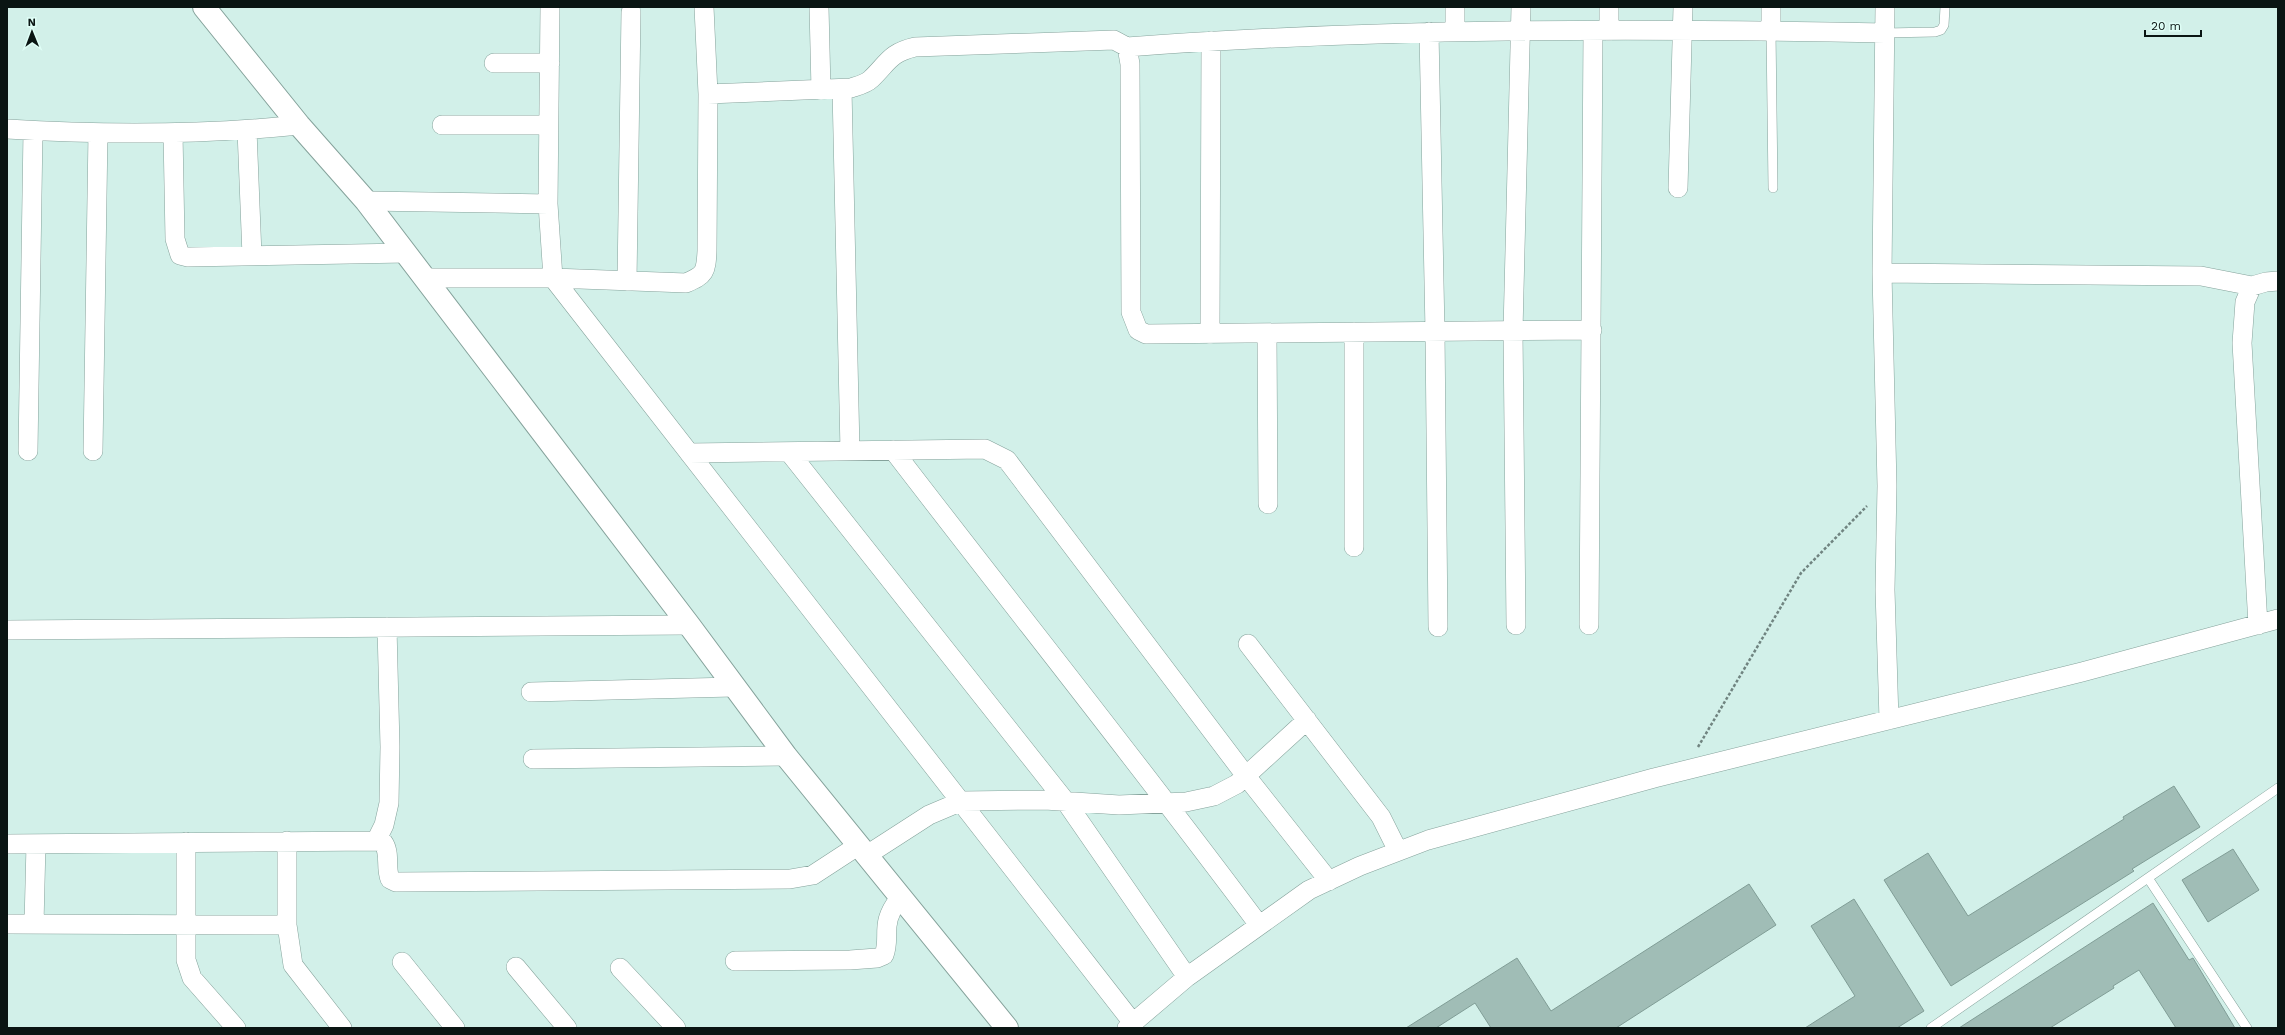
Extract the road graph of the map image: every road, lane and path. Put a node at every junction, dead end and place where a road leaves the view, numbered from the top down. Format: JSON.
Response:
{"nodes":[{"id":1,"x":204,"y":7,"type":"edge"},
{"id":2,"x":550,"y":7,"type":"edge"},
{"id":3,"x":704,"y":7,"type":"edge"},
{"id":4,"x":819,"y":7,"type":"edge"},
{"id":5,"x":1455,"y":7,"type":"edge"},
{"id":6,"x":1521,"y":7,"type":"edge"},
{"id":7,"x":1609,"y":7,"type":"edge"},
{"id":8,"x":1683,"y":7,"type":"edge"},
{"id":9,"x":1771,"y":7,"type":"edge"},
{"id":10,"x":1885,"y":7,"type":"edge"},
{"id":11,"x":1945,"y":7,"type":"edge"},
{"id":12,"x":631,"y":12,"type":"dead end"},
{"id":13,"x":1683,"y":29,"type":"junction"},
{"id":14,"x":1455,"y":31,"type":"junction"},
{"id":15,"x":1520,"y":31,"type":"junction"},
{"id":16,"x":1601,"y":31,"type":"junction"},
{"id":17,"x":1771,"y":31,"type":"junction"},
{"id":18,"x":1429,"y":32,"type":"junction"},
{"id":19,"x":1885,"y":33,"type":"junction"},
{"id":20,"x":1211,"y":41,"type":"junction"},
{"id":21,"x":1127,"y":47,"type":"junction"},
{"id":22,"x":494,"y":62,"type":"dead end"},
{"id":23,"x":550,"y":63,"type":"junction"},
{"id":24,"x":842,"y":88,"type":"junction"},
{"id":25,"x":821,"y":90,"type":"junction"},
{"id":26,"x":708,"y":94,"type":"junction"},
{"id":27,"x":442,"y":124,"type":"dead end"},
{"id":28,"x":300,"y":125,"type":"junction"},
{"id":29,"x":548,"y":125,"type":"junction"},
{"id":30,"x":7,"y":129,"type":"edge"},
{"id":31,"x":247,"y":130,"type":"junction"},
{"id":32,"x":33,"y":131,"type":"junction"},
{"id":33,"x":98,"y":133,"type":"junction"},
{"id":34,"x":172,"y":133,"type":"junction"},
{"id":35,"x":1678,"y":188,"type":"dead end"},
{"id":36,"x":1773,"y":188,"type":"dead end"},
{"id":37,"x":366,"y":201,"type":"junction"},
{"id":38,"x":548,"y":204,"type":"junction"},
{"id":39,"x":406,"y":253,"type":"junction"},
{"id":40,"x":252,"y":256,"type":"junction"},
{"id":41,"x":1882,"y":273,"type":"junction"},
{"id":42,"x":426,"y":278,"type":"junction"},
{"id":43,"x":553,"y":278,"type":"junction"},
{"id":44,"x":627,"y":281,"type":"junction"},
{"id":45,"x":2278,"y":281,"type":"edge"},
{"id":46,"x":2252,"y":286,"type":"junction"},
{"id":47,"x":1592,"y":330,"type":"junction"},
{"id":48,"x":1513,"y":331,"type":"junction"},
{"id":49,"x":1354,"y":332,"type":"junction"},
{"id":50,"x":1435,"y":332,"type":"junction"},
{"id":51,"x":1267,"y":333,"type":"junction"},
{"id":52,"x":1210,"y":334,"type":"junction"},
{"id":53,"x":893,"y":450,"type":"junction"},
{"id":54,"x":28,"y":451,"type":"dead end"},
{"id":55,"x":93,"y":451,"type":"dead end"},
{"id":56,"x":850,"y":451,"type":"junction"},
{"id":57,"x":789,"y":452,"type":"junction"},
{"id":58,"x":689,"y":453,"type":"junction"},
{"id":59,"x":1888,"y":486,"type":"junction"},
{"id":60,"x":1268,"y":504,"type":"dead end"},
{"id":61,"x":1354,"y":546,"type":"dead end"},
{"id":62,"x":2278,"y":619,"type":"edge"},
{"id":63,"x":689,"y":625,"type":"junction"},
{"id":64,"x":1516,"y":625,"type":"dead end"},
{"id":65,"x":1589,"y":625,"type":"dead end"},
{"id":66,"x":2258,"y":625,"type":"junction"},
{"id":67,"x":1438,"y":626,"type":"dead end"},
{"id":68,"x":387,"y":627,"type":"junction"},
{"id":69,"x":7,"y":630,"type":"edge"},
{"id":70,"x":1248,"y":644,"type":"dead end"},
{"id":71,"x":733,"y":687,"type":"junction"},
{"id":72,"x":531,"y":692,"type":"dead end"},
{"id":73,"x":1307,"y":720,"type":"junction"},
{"id":74,"x":1889,"y":720,"type":"junction"},
{"id":75,"x":786,"y":756,"type":"junction"},
{"id":76,"x":533,"y":759,"type":"dead end"},
{"id":77,"x":1682,"y":771,"type":"junction"},
{"id":78,"x":1246,"y":776,"type":"junction"},
{"id":79,"x":2278,"y":788,"type":"edge"},
{"id":80,"x":962,"y":802,"type":"junction"},
{"id":81,"x":1066,"y":802,"type":"junction"},
{"id":82,"x":1169,"y":803,"type":"junction"},
{"id":83,"x":288,"y":841,"type":"junction"},
{"id":84,"x":376,"y":841,"type":"junction"},
{"id":85,"x":186,"y":842,"type":"junction"},
{"id":86,"x":7,"y":844,"type":"edge"},
{"id":87,"x":36,"y":844,"type":"junction"},
{"id":88,"x":863,"y":850,"type":"junction"},
{"id":89,"x":1398,"y":851,"type":"junction"},
{"id":90,"x":2148,"y":878,"type":"junction"},
{"id":91,"x":1329,"y":881,"type":"junction"},
{"id":92,"x":901,"y":896,"type":"junction"},
{"id":93,"x":7,"y":924,"type":"edge"},
{"id":94,"x":34,"y":924,"type":"junction"},
{"id":95,"x":185,"y":924,"type":"junction"},
{"id":96,"x":287,"y":925,"type":"junction"},
{"id":97,"x":1259,"y":925,"type":"junction"},
{"id":98,"x":735,"y":961,"type":"dead end"},
{"id":99,"x":402,"y":962,"type":"dead end"},
{"id":100,"x":516,"y":967,"type":"dead end"},
{"id":101,"x":620,"y":968,"type":"dead end"},
{"id":102,"x":1187,"y":977,"type":"junction"},
{"id":103,"x":1130,"y":1025,"type":"edge"},
{"id":104,"x":236,"y":1028,"type":"edge"},
{"id":105,"x":342,"y":1028,"type":"edge"},
{"id":106,"x":456,"y":1028,"type":"edge"},
{"id":107,"x":568,"y":1028,"type":"edge"},
{"id":108,"x":676,"y":1028,"type":"edge"},
{"id":109,"x":1007,"y":1028,"type":"edge"},
{"id":110,"x":1931,"y":1028,"type":"edge"},
{"id":111,"x":2247,"y":1028,"type":"edge"}],
"edges":[{"from":1,"to":28,"type":"street"},
{"from":2,"to":23,"type":"street"},
{"from":3,"to":26,"type":"street"},
{"from":4,"to":25,"type":"street"},
{"from":5,"to":14,"type":"street"},
{"from":6,"to":15,"type":"street"},
{"from":7,"to":16,"type":"street"},
{"from":8,"to":13,"type":"street"},
{"from":9,"to":17,"type":"street"},
{"from":10,"to":19,"type":"street"},
{"from":11,"to":19,"type":"lane"},
{"from":12,"to":44,"type":"street"},
{"from":13,"to":16,"type":"street"},
{"from":13,"to":17,"type":"street"},
{"from":13,"to":35,"type":"street"},
{"from":14,"to":15,"type":"street"},
{"from":14,"to":18,"type":"street"},
{"from":15,"to":16,"type":"street"},
{"from":15,"to":48,"type":"street"},
{"from":16,"to":47,"type":"street"},
{"from":17,"to":19,"type":"street"},
{"from":17,"to":36,"type":"lane"},
{"from":18,"to":20,"type":"street"},
{"from":18,"to":50,"type":"street"},
{"from":19,"to":41,"type":"street"},
{"from":20,"to":21,"type":"street"},
{"from":20,"to":52,"type":"street"},
{"from":21,"to":24,"type":"street"},
{"from":21,"to":52,"type":"street"},
{"from":22,"to":23,"type":"street"},
{"from":23,"to":29,"type":"street"},
{"from":24,"to":25,"type":"street"},
{"from":24,"to":56,"type":"street"},
{"from":25,"to":26,"type":"street"},
{"from":26,"to":44,"type":"street"},
{"from":27,"to":29,"type":"street"},
{"from":28,"to":31,"type":"street"},
{"from":28,"to":37,"type":"street"},
{"from":29,"to":38,"type":"street"},
{"from":30,"to":32,"type":"street"},
{"from":31,"to":34,"type":"street"},
{"from":31,"to":40,"type":"street"},
{"from":32,"to":33,"type":"street"},
{"from":32,"to":54,"type":"street"},
{"from":33,"to":34,"type":"street"},
{"from":33,"to":55,"type":"street"},
{"from":34,"to":40,"type":"street"},
{"from":37,"to":38,"type":"street"},
{"from":37,"to":39,"type":"street"},
{"from":38,"to":43,"type":"street"},
{"from":39,"to":40,"type":"street"},
{"from":39,"to":42,"type":"street"},
{"from":41,"to":46,"type":"street"},
{"from":41,"to":59,"type":"street"},
{"from":42,"to":43,"type":"street"},
{"from":42,"to":63,"type":"street"},
{"from":43,"to":44,"type":"street"},
{"from":43,"to":58,"type":"street"},
{"from":45,"to":46,"type":"street"},
{"from":46,"to":66,"type":"street"},
{"from":47,"to":48,"type":"street"},
{"from":47,"to":65,"type":"street"},
{"from":48,"to":50,"type":"street"},
{"from":48,"to":64,"type":"street"},
{"from":49,"to":50,"type":"street"},
{"from":49,"to":51,"type":"street"},
{"from":49,"to":61,"type":"street"},
{"from":50,"to":67,"type":"street"},
{"from":51,"to":52,"type":"street"},
{"from":51,"to":60,"type":"street"},
{"from":53,"to":56,"type":"street"},
{"from":53,"to":78,"type":"street"},
{"from":53,"to":82,"type":"street"},
{"from":56,"to":57,"type":"street"},
{"from":57,"to":58,"type":"street"},
{"from":57,"to":81,"type":"street"},
{"from":58,"to":80,"type":"street"},
{"from":59,"to":74,"type":"street"},
{"from":59,"to":77,"type":"path"},
{"from":62,"to":66,"type":"street"},
{"from":63,"to":68,"type":"street"},
{"from":63,"to":71,"type":"street"},
{"from":66,"to":74,"type":"street"},
{"from":68,"to":69,"type":"street"},
{"from":68,"to":84,"type":"street"},
{"from":70,"to":73,"type":"street"},
{"from":71,"to":72,"type":"street"},
{"from":71,"to":75,"type":"street"},
{"from":73,"to":78,"type":"street"},
{"from":73,"to":89,"type":"street"},
{"from":74,"to":77,"type":"street"},
{"from":75,"to":76,"type":"street"},
{"from":75,"to":88,"type":"street"},
{"from":77,"to":89,"type":"street"},
{"from":78,"to":82,"type":"street"},
{"from":78,"to":91,"type":"street"},
{"from":79,"to":90,"type":"lane"},
{"from":80,"to":81,"type":"street"},
{"from":80,"to":88,"type":"street"},
{"from":80,"to":103,"type":"street"},
{"from":81,"to":82,"type":"street"},
{"from":81,"to":102,"type":"street"},
{"from":82,"to":97,"type":"street"},
{"from":83,"to":84,"type":"street"},
{"from":83,"to":85,"type":"street"},
{"from":83,"to":96,"type":"street"},
{"from":84,"to":88,"type":"street"},
{"from":85,"to":87,"type":"street"},
{"from":85,"to":95,"type":"street"},
{"from":86,"to":87,"type":"street"},
{"from":87,"to":94,"type":"street"},
{"from":88,"to":92,"type":"street"},
{"from":89,"to":91,"type":"street"},
{"from":90,"to":110,"type":"lane"},
{"from":90,"to":111,"type":"lane"},
{"from":91,"to":97,"type":"street"},
{"from":92,"to":98,"type":"street"},
{"from":92,"to":109,"type":"street"},
{"from":93,"to":94,"type":"street"},
{"from":94,"to":95,"type":"street"},
{"from":95,"to":96,"type":"street"},
{"from":95,"to":104,"type":"street"},
{"from":96,"to":105,"type":"street"},
{"from":97,"to":102,"type":"street"},
{"from":99,"to":106,"type":"street"},
{"from":100,"to":107,"type":"street"},
{"from":101,"to":108,"type":"street"},
{"from":102,"to":103,"type":"street"}]}
